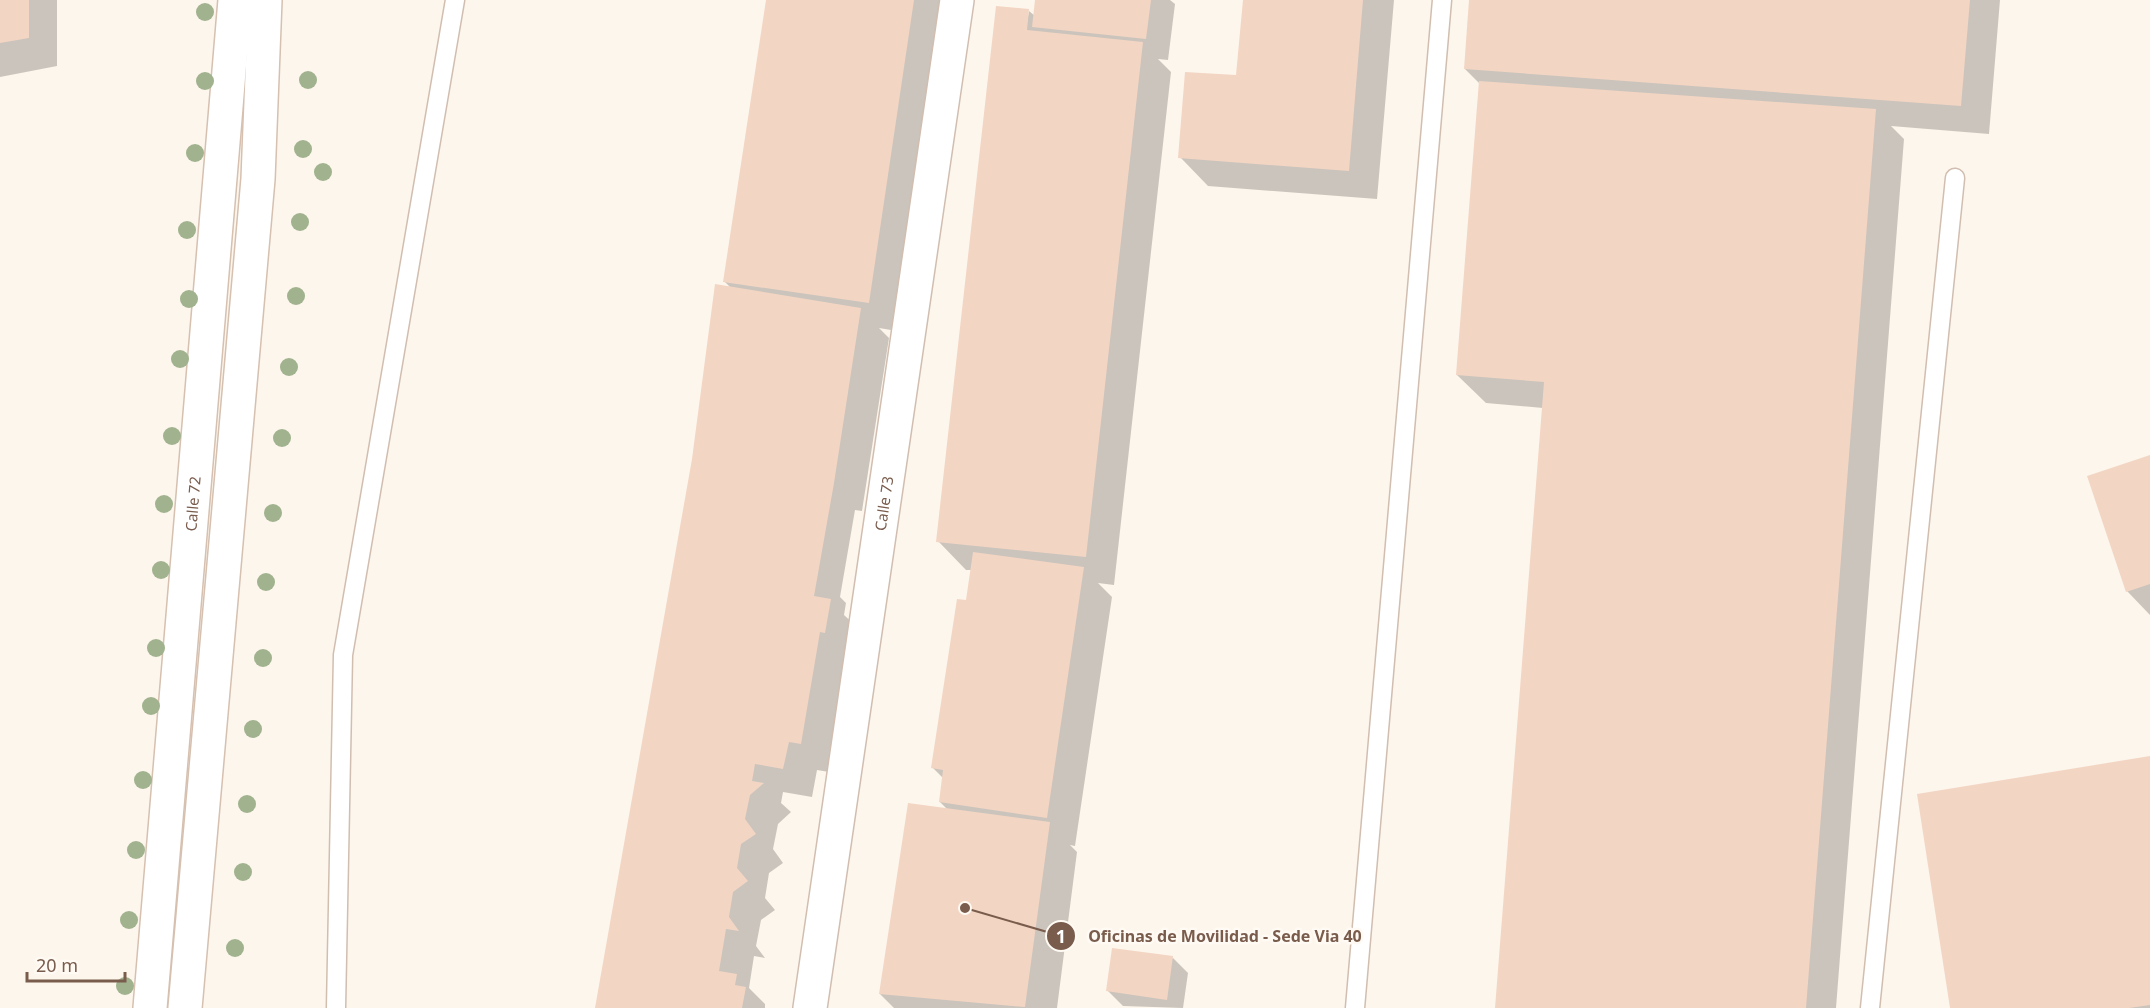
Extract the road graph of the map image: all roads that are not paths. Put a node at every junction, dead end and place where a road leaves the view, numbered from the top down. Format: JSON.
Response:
{"nodes":[{"id":1,"x":236,"y":0,"type":"edge"},
{"id":2,"x":265,"y":0,"type":"edge"},
{"id":3,"x":455,"y":0,"type":"edge"},
{"id":4,"x":957,"y":0,"type":"edge"},
{"id":5,"x":1442,"y":0,"type":"edge"},
{"id":6,"x":1955,"y":178,"type":"dead end"},
{"id":7,"x":150,"y":1008,"type":"edge"},
{"id":8,"x":185,"y":1008,"type":"edge"},
{"id":9,"x":336,"y":1008,"type":"edge"},
{"id":10,"x":810,"y":1008,"type":"edge"},
{"id":11,"x":1355,"y":1008,"type":"edge"},
{"id":12,"x":1870,"y":1008,"type":"edge"}],
"edges":[{"from":1,"to":7,"type":"main road","name":"Calle 72"},
{"from":2,"to":8,"type":"main road"},
{"from":3,"to":9,"type":"lane"},
{"from":4,"to":10,"type":"main road","name":"Calle 73"},
{"from":5,"to":11,"type":"lane"},
{"from":6,"to":12,"type":"lane"}]}
